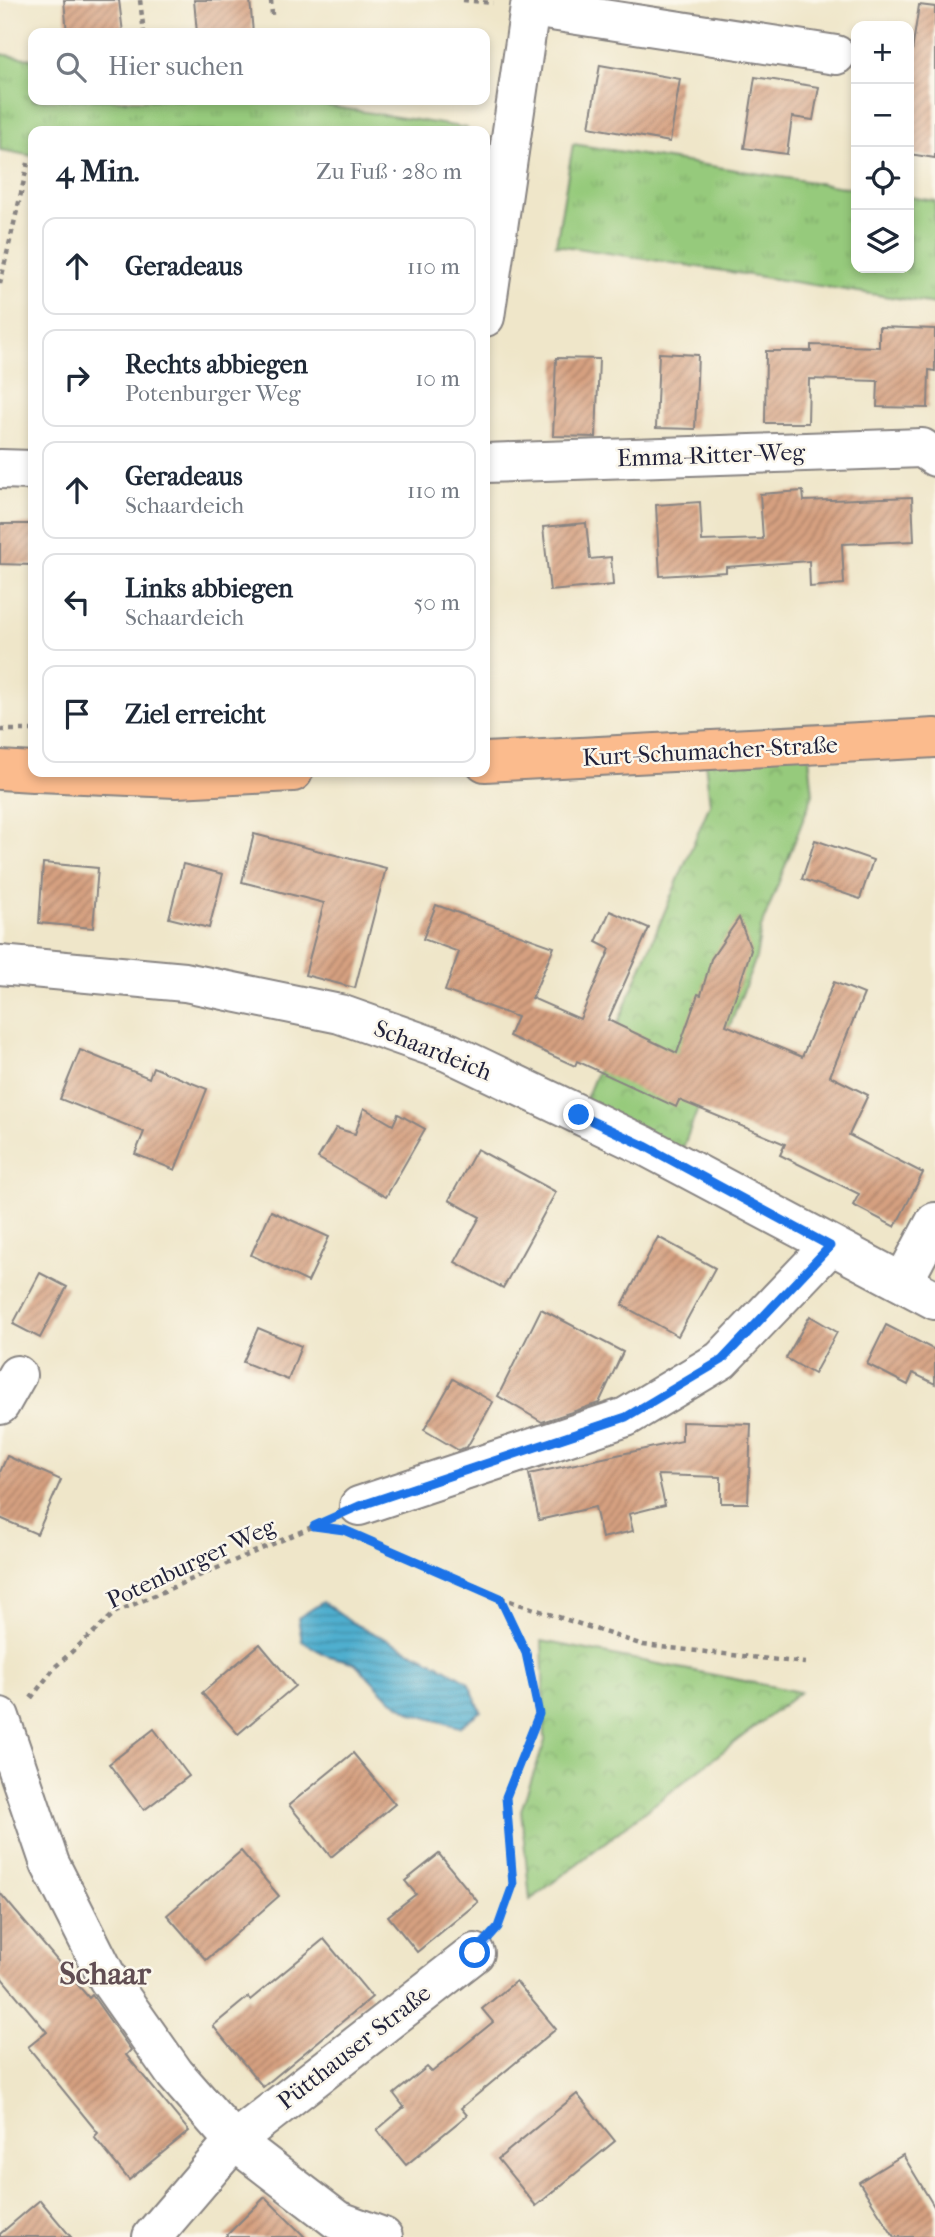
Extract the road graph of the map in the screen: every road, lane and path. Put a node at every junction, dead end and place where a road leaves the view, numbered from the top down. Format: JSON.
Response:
{"nodes":[{"id":1,"x":140,"y":0,"type":"edge"},
{"id":2,"x":271,"y":0,"type":"edge"},
{"id":3,"x":532,"y":4,"type":"edge"},
{"id":4,"x":272,"y":15,"type":"dead end"},
{"id":5,"x":143,"y":28,"type":"edge"},
{"id":6,"x":836,"y":55,"type":"dead end"},
{"id":7,"x":28,"y":163,"type":"dead end"},
{"id":8,"x":0,"y":284,"type":"edge"},
{"id":9,"x":490,"y":284,"type":"edge"},
{"id":10,"x":935,"y":457,"type":"edge"},
{"id":11,"x":490,"y":463,"type":"edge"},
{"id":12,"x":0,"y":469,"type":"edge"},
{"id":13,"x":28,"y":470,"type":"edge"},
{"id":14,"x":0,"y":730,"type":"edge"},
{"id":15,"x":28,"y":730,"type":"edge"},
{"id":16,"x":935,"y":738,"type":"edge"},
{"id":17,"x":490,"y":762,"type":"edge"},
{"id":18,"x":0,"y":770,"type":"edge"},
{"id":19,"x":28,"y":772,"type":"edge"},
{"id":20,"x":152,"y":777,"type":"edge"},
{"id":21,"x":196,"y":777,"type":"edge"},
{"id":22,"x":0,"y":965,"type":"edge"},
{"id":23,"x":935,"y":1222,"type":"edge"},
{"id":24,"x":830,"y":1246,"type":"junction"},
{"id":25,"x":919,"y":1291,"type":"edge"},
{"id":26,"x":354,"y":1525,"type":"junction"},
{"id":27,"x":314,"y":1526,"type":"junction"},
{"id":28,"x":500,"y":1598,"type":"junction"},
{"id":29,"x":805,"y":1663,"type":"dead end"},
{"id":30,"x":2,"y":1724,"type":"edge"},
{"id":31,"x":475,"y":1953,"type":"joint"},
{"id":32,"x":234,"y":2141,"type":"junction"},
{"id":33,"x":152,"y":2237,"type":"edge"},
{"id":34,"x":383,"y":2237,"type":"edge"}],
"edges":[{"from":1,"to":5,"type":"path"},
{"from":2,"to":4,"type":"path"},
{"from":3,"to":6,"type":"street"},
{"from":3,"to":9,"type":"street"},
{"from":7,"to":8,"type":"path"},
{"from":10,"to":11,"type":"street","name":"Emma-Ritter-Weg"},
{"from":12,"to":13,"type":"street"},
{"from":14,"to":15,"type":"path"},
{"from":16,"to":17,"type":"main road","name":"Kurt-Schumacher-Straße"},
{"from":18,"to":19,"type":"main road"},
{"from":20,"to":21,"type":"main road"},
{"from":22,"to":24,"type":"street","name":"Schaardeich"},
{"from":23,"to":25,"type":"street","name":"Schaardeich"},
{"from":24,"to":25,"type":"street","name":"Schaardeich"},
{"from":24,"to":26,"type":"street"},
{"from":26,"to":27,"type":"path","name":"Potenburger Weg"},
{"from":26,"to":27,"type":"path"},
{"from":26,"to":28,"type":"path"},
{"from":27,"to":30,"type":"path","name":"Potenburger Weg"},
{"from":28,"to":29,"type":"path"},
{"from":28,"to":31,"type":"path"},
{"from":30,"to":32,"type":"street"},
{"from":31,"to":32,"type":"street","name":"Pütthauser Straße"},
{"from":32,"to":33,"type":"street","name":"Pütthauser Straße"},
{"from":32,"to":34,"type":"street"}]}
